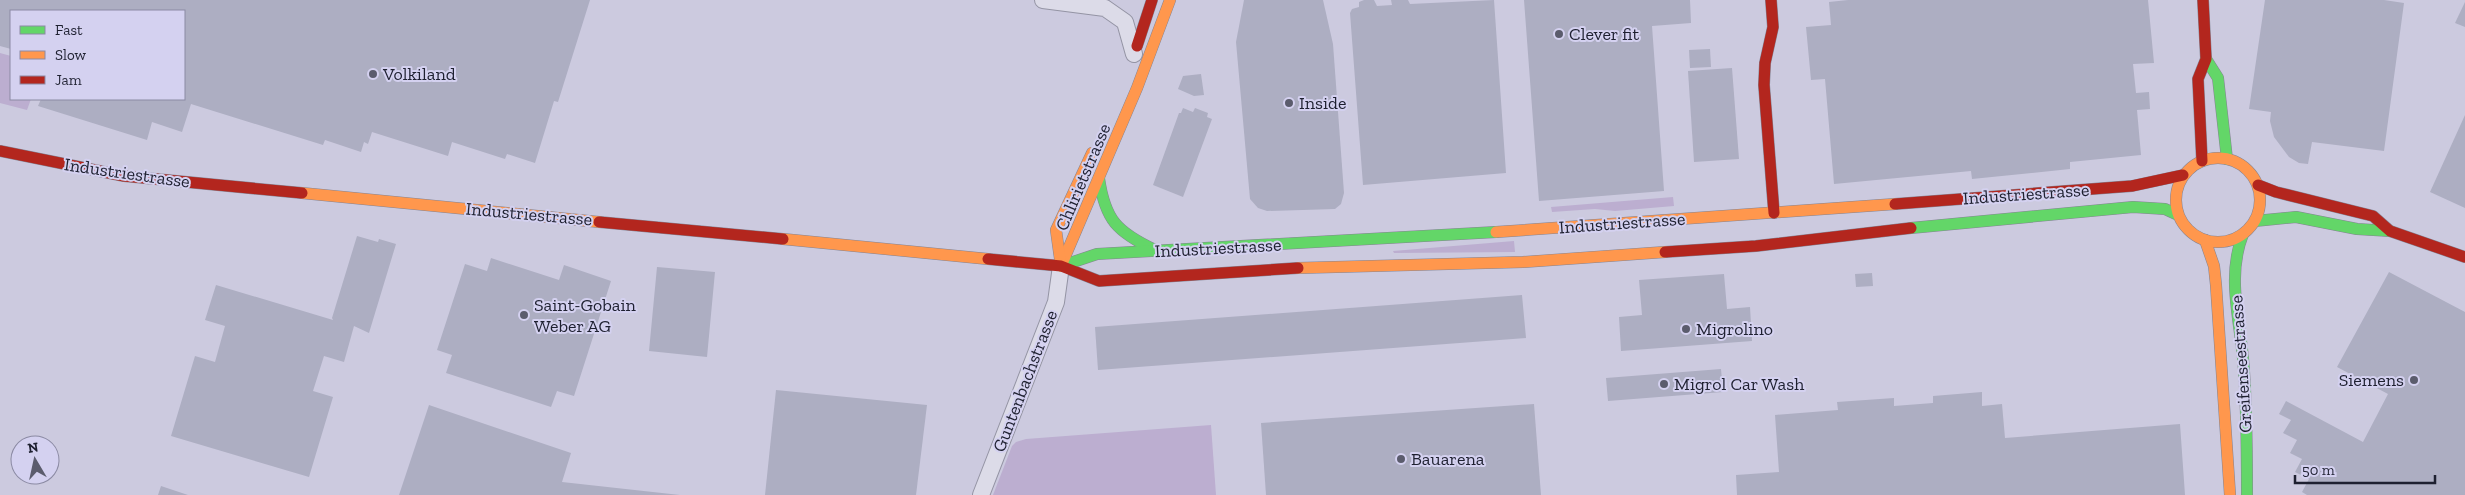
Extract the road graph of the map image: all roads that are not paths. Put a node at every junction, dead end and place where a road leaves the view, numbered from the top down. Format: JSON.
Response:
{"nodes":[{"id":1,"x":1043,"y":0,"type":"edge"},
{"id":2,"x":1152,"y":0,"type":"edge"},
{"id":3,"x":1170,"y":0,"type":"edge"},
{"id":4,"x":1771,"y":0,"type":"edge"},
{"id":5,"x":2203,"y":0,"type":"edge"},
{"id":6,"x":2206,"y":59,"type":"junction"},
{"id":7,"x":1133,"y":60,"type":"joint"},
{"id":8,"x":1097,"y":142,"type":"dead end"},
{"id":9,"x":0,"y":151,"type":"edge"},
{"id":10,"x":2227,"y":158,"type":"junction"},
{"id":11,"x":2202,"y":161,"type":"junction"},
{"id":12,"x":2184,"y":175,"type":"junction"},
{"id":13,"x":1098,"y":178,"type":"junction"},
{"id":14,"x":2258,"y":185,"type":"junction"},
{"id":15,"x":1774,"y":213,"type":"junction"},
{"id":16,"x":2178,"y":215,"type":"junction"},
{"id":17,"x":2255,"y":220,"type":"junction"},
{"id":18,"x":2390,"y":231,"type":"junction"},
{"id":19,"x":2243,"y":234,"type":"junction"},
{"id":20,"x":2205,"y":240,"type":"junction"},
{"id":21,"x":1158,"y":252,"type":"junction"},
{"id":22,"x":2465,"y":257,"type":"edge"},
{"id":23,"x":1061,"y":266,"type":"junction"},
{"id":24,"x":2228,"y":466,"type":"junction"},
{"id":25,"x":981,"y":495,"type":"edge"},
{"id":26,"x":2230,"y":495,"type":"edge"},
{"id":27,"x":2246,"y":495,"type":"edge"}],
"edges":[{"from":1,"to":7,"type":"street"},
{"from":2,"to":7,"type":"main road"},
{"from":3,"to":13,"type":"main road","name":"Chlirietstrasse"},
{"from":4,"to":15,"type":"main road"},
{"from":5,"to":6,"type":"main road"},
{"from":6,"to":10,"type":"main road"},
{"from":6,"to":11,"type":"main road"},
{"from":8,"to":23,"type":"main road","name":"Chlirietstrasse"},
{"from":9,"to":23,"type":"main road","name":"Industriestrasse"},
{"from":10,"to":11,"type":"main road"},
{"from":10,"to":14,"type":"main road"},
{"from":11,"to":12,"type":"main road","name":"Industriestrasse"},
{"from":12,"to":15,"type":"main road","name":"Industriestrasse"},
{"from":12,"to":16,"type":"main road"},
{"from":13,"to":21,"type":"main road","name":"Chlirietstrasse"},
{"from":13,"to":23,"type":"main road","name":"Chlirietstrasse"},
{"from":14,"to":17,"type":"main road"},
{"from":14,"to":18,"type":"main road"},
{"from":15,"to":21,"type":"main road","name":"Industriestrasse"},
{"from":16,"to":20,"type":"main road"},
{"from":16,"to":23,"type":"main road","name":"Industriestrasse"},
{"from":17,"to":18,"type":"main road"},
{"from":17,"to":19,"type":"main road"},
{"from":18,"to":22,"type":"main road"},
{"from":19,"to":20,"type":"main road"},
{"from":19,"to":27,"type":"main road","name":"Greifenseestrasse"},
{"from":20,"to":24,"type":"main road","name":"Greifenseestrasse"},
{"from":21,"to":23,"type":"main road","name":"Industriestrasse"},
{"from":23,"to":25,"type":"street","name":"Guntenbachstrasse"},
{"from":24,"to":26,"type":"main road","name":"Greifenseestrasse"},
{"from":24,"to":27,"type":"main road"}]}
